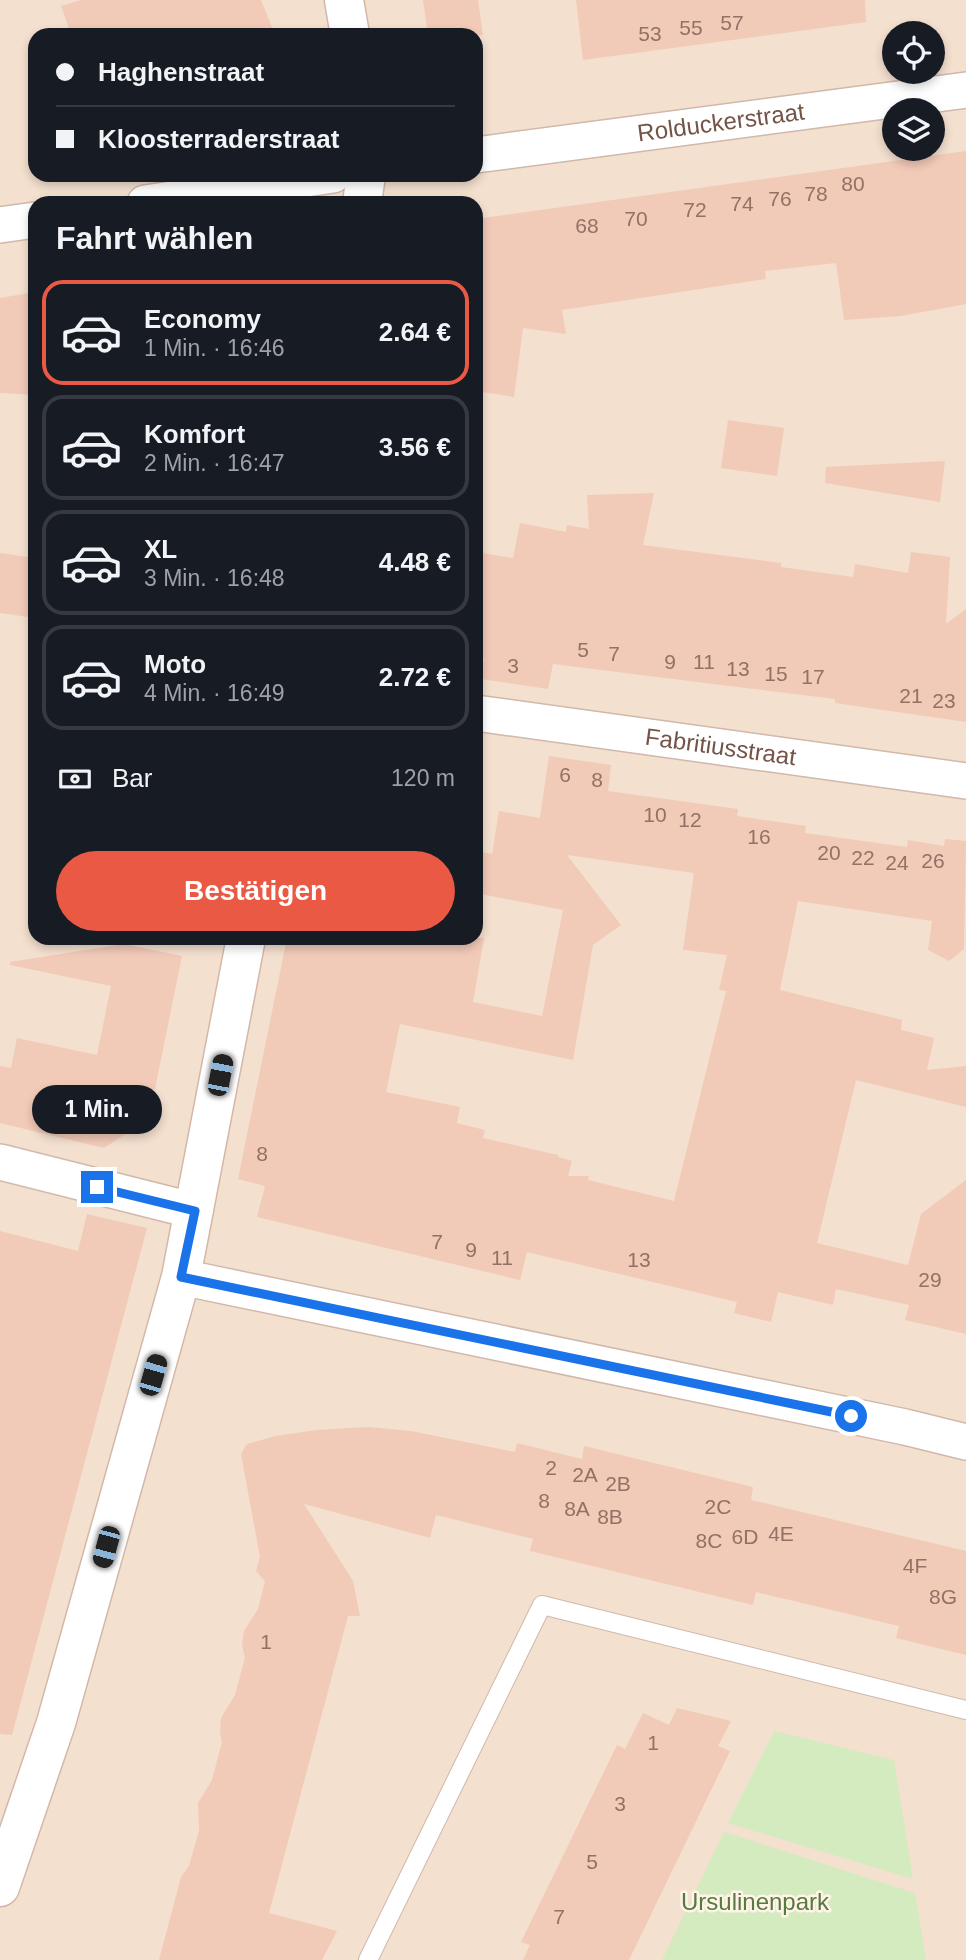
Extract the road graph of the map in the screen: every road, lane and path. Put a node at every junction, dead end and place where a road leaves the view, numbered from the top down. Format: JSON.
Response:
{"nodes":[{"id":1,"x":344,"y":0,"type":"edge"},
{"id":2,"x":349,"y":28,"type":"edge"},
{"id":3,"x":966,"y":90,"type":"edge"},
{"id":4,"x":483,"y":154,"type":"edge"},
{"id":5,"x":286,"y":182,"type":"edge"},
{"id":6,"x":192,"y":196,"type":"edge"},
{"id":7,"x":28,"y":221,"type":"edge"},
{"id":8,"x":0,"y":225,"type":"edge"},
{"id":9,"x":483,"y":714,"type":"edge"},
{"id":10,"x":966,"y":781,"type":"edge"},
{"id":11,"x":245,"y":945,"type":"edge"},
{"id":12,"x":0,"y":1162,"type":"edge"},
{"id":13,"x":195,"y":1211,"type":"junction"},
{"id":14,"x":181,"y":1277,"type":"junction"},
{"id":15,"x":966,"y":1443,"type":"edge"},
{"id":16,"x":966,"y":1710,"type":"edge"},
{"id":17,"x":0,"y":1887,"type":"edge"},
{"id":18,"x":368,"y":1960,"type":"edge"}],
"edges":[{"from":1,"to":2,"type":"street"},
{"from":3,"to":4,"type":"street","name":"Rolduckerstraat"},
{"from":5,"to":6,"type":"street"},
{"from":7,"to":8,"type":"street"},
{"from":9,"to":10,"type":"street","name":"Fabritiusstraat"},
{"from":11,"to":13,"type":"street"},
{"from":12,"to":13,"type":"street"},
{"from":13,"to":14,"type":"street"},
{"from":14,"to":15,"type":"street"},
{"from":14,"to":17,"type":"street"},
{"from":16,"to":18,"type":"lane"}]}
